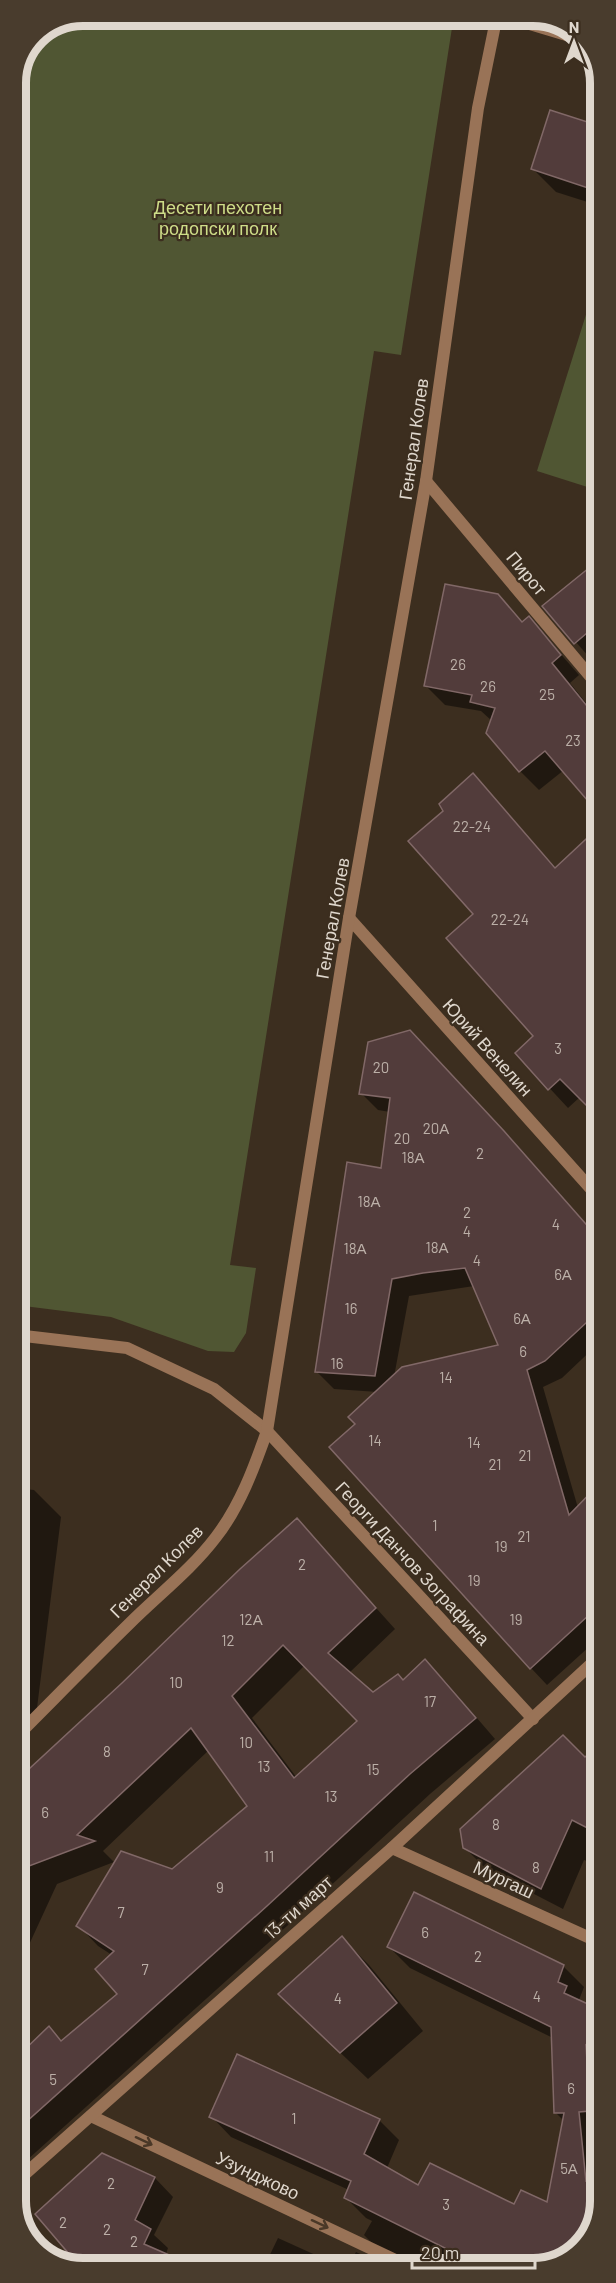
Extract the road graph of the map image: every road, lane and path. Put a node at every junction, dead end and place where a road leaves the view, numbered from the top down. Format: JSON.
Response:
{"nodes":[{"id":1,"x":497,"y":26,"type":"edge"},
{"id":2,"x":536,"y":26,"type":"edge"},
{"id":3,"x":564,"y":34,"type":"edge"},
{"id":4,"x":426,"y":481,"type":"junction"},
{"id":5,"x":590,"y":676,"type":"edge"},
{"id":6,"x":349,"y":918,"type":"junction"},
{"id":7,"x":590,"y":1188,"type":"edge"},
{"id":8,"x":26,"y":1336,"type":"edge"},
{"id":9,"x":267,"y":1431,"type":"junction"},
{"id":10,"x":590,"y":1665,"type":"edge"},
{"id":11,"x":532,"y":1719,"type":"junction"},
{"id":12,"x":26,"y":1727,"type":"edge"},
{"id":13,"x":392,"y":1848,"type":"junction"},
{"id":14,"x":590,"y":1938,"type":"edge"},
{"id":15,"x":91,"y":2116,"type":"junction"},
{"id":16,"x":26,"y":2173,"type":"edge"},
{"id":17,"x":391,"y":2258,"type":"edge"}],
"edges":[{"from":1,"to":4,"type":"street","name":"Генерал Колев"},
{"from":2,"to":3,"type":"street"},
{"from":4,"to":5,"type":"street","name":"Пирот"},
{"from":4,"to":6,"type":"street","name":"Генерал Колев"},
{"from":6,"to":7,"type":"street","name":"Юрий Венелин"},
{"from":6,"to":9,"type":"street","name":"Генерал Колев"},
{"from":8,"to":9,"type":"street","name":"Георги Данчов Зографина"},
{"from":9,"to":11,"type":"street","name":"Георги Данчов Зографина"},
{"from":9,"to":12,"type":"street","name":"Генерал Колев"},
{"from":10,"to":11,"type":"street","name":"13-ти март"},
{"from":11,"to":13,"type":"street","name":"13-ти март"},
{"from":13,"to":14,"type":"street","name":"Мургаш"},
{"from":13,"to":15,"type":"street","name":"13-ти март"},
{"from":15,"to":16,"type":"street","name":"13-ти март"},
{"from":15,"to":17,"type":"street","name":"Узунджово","one_way":true}]}
